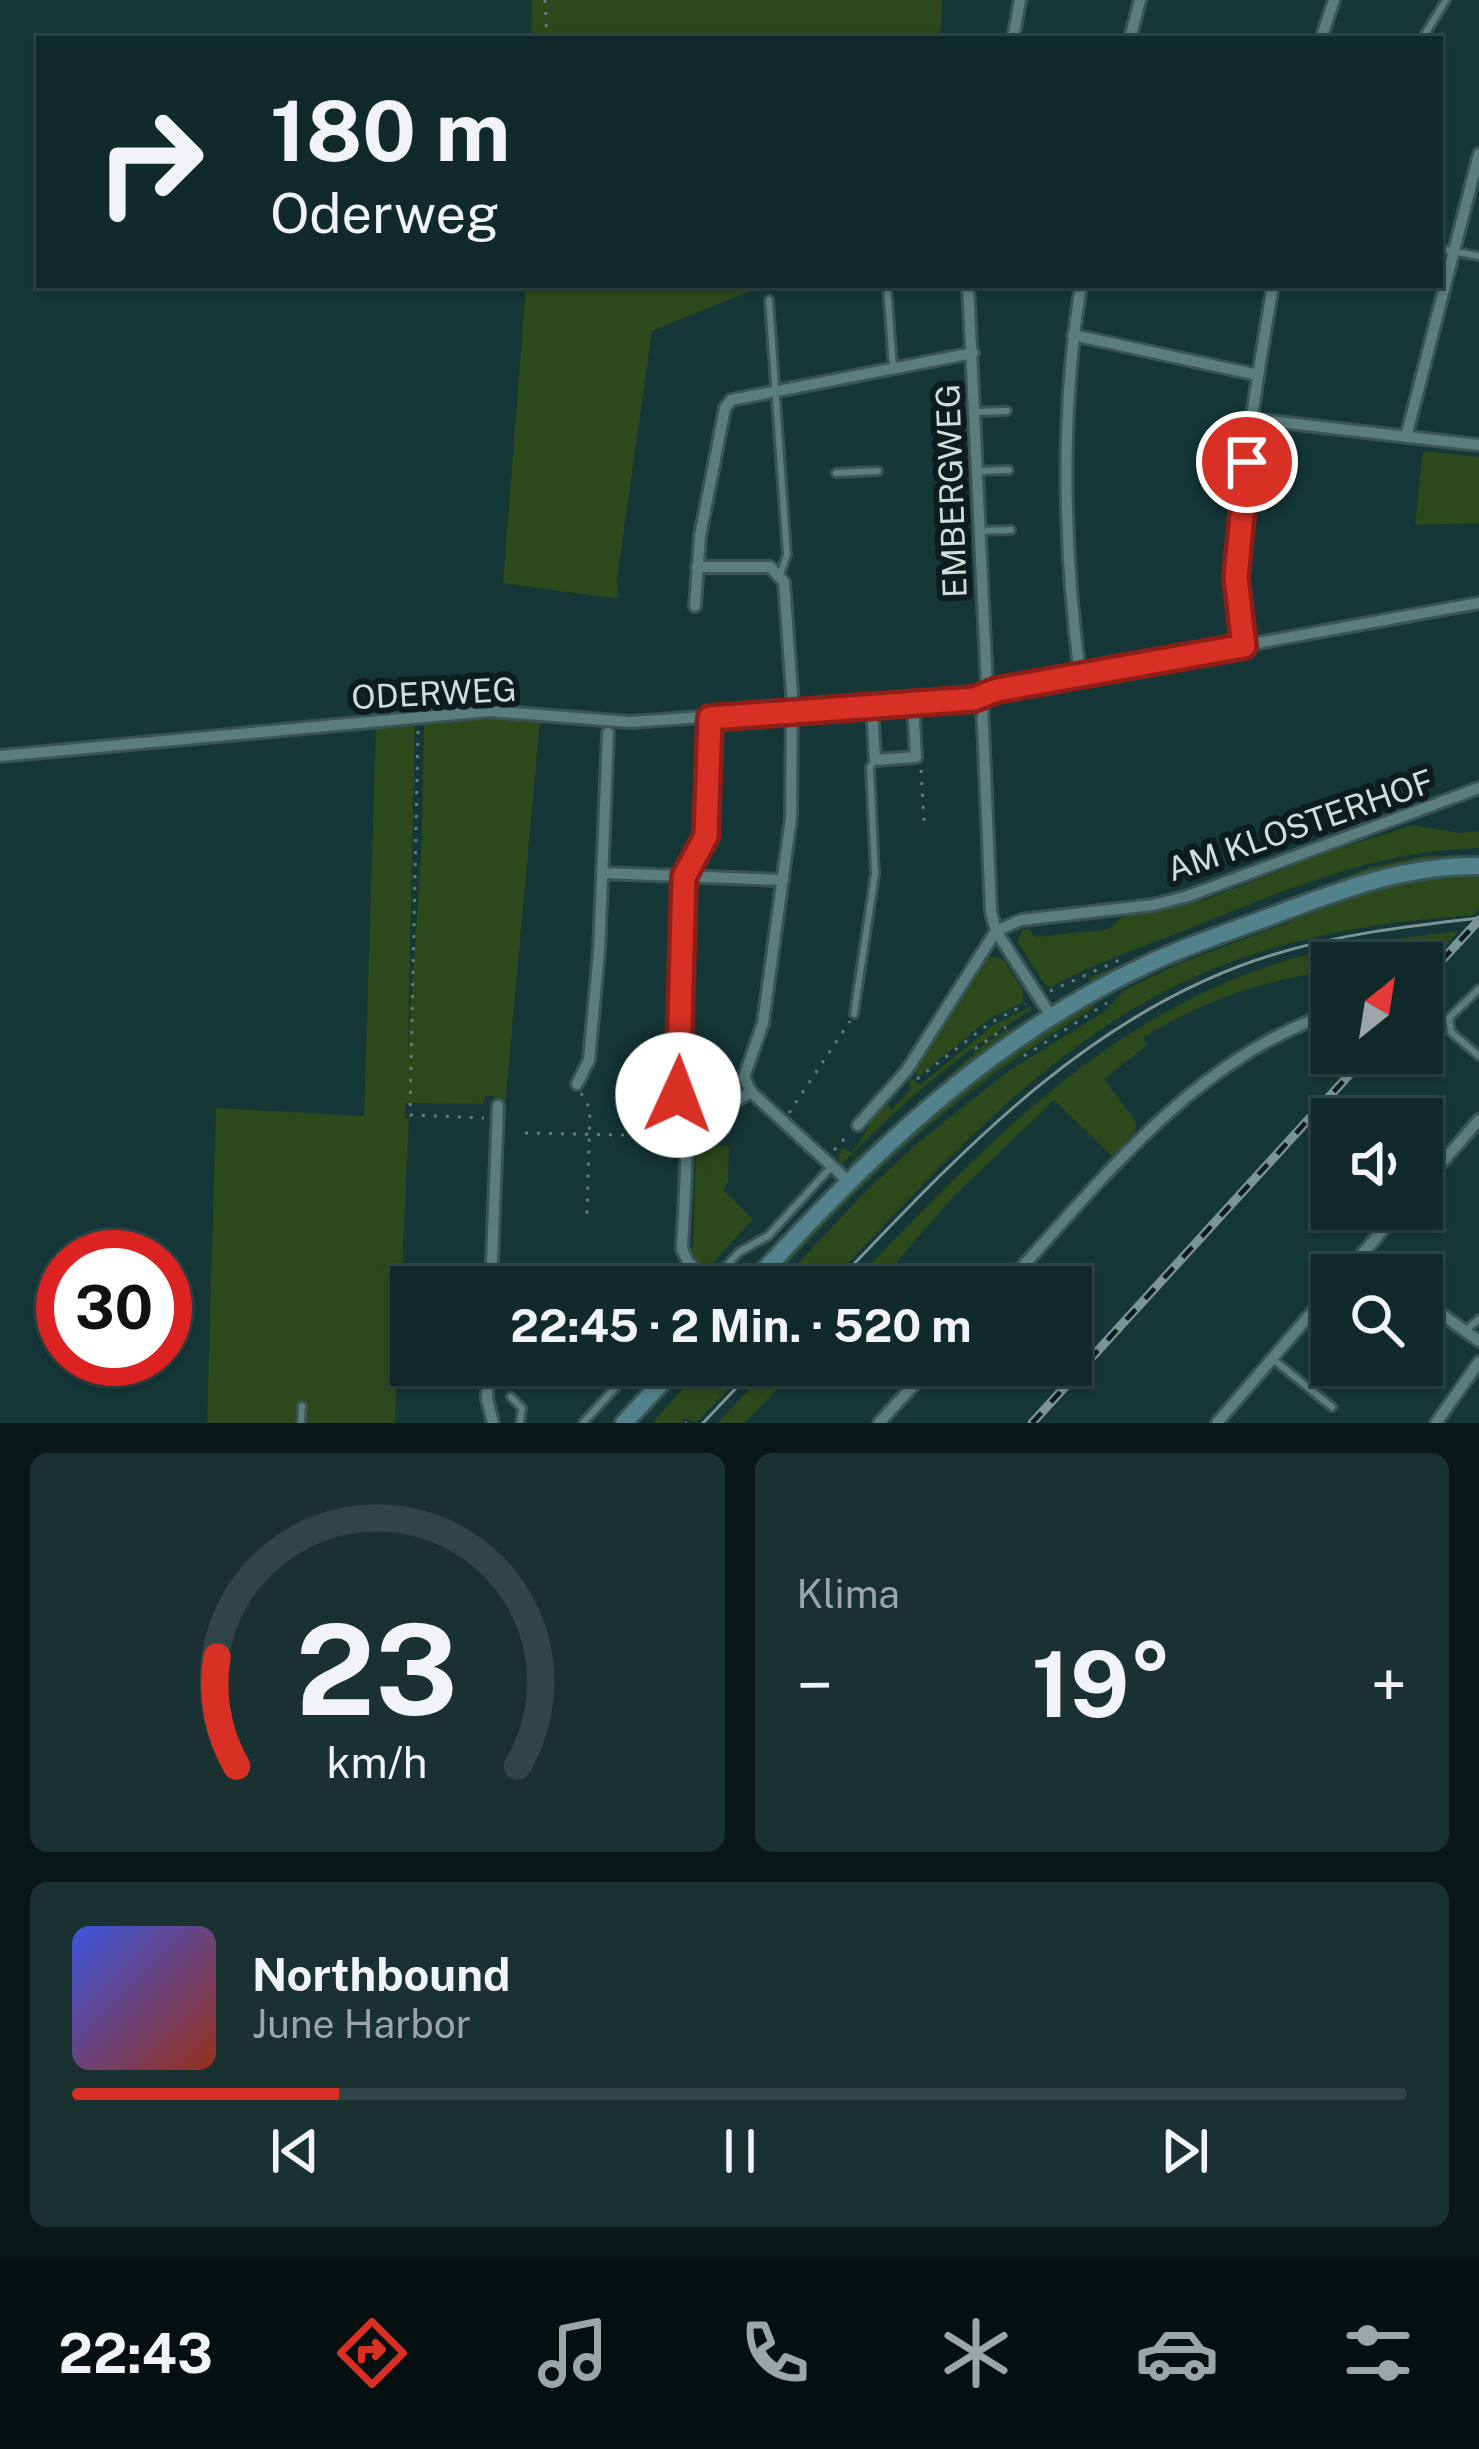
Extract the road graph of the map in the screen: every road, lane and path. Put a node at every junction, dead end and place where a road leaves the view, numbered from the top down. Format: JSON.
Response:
{"nodes":[{"id":1,"x":545,"y":0,"type":"edge"},
{"id":2,"x":1020,"y":0,"type":"edge"},
{"id":3,"x":1140,"y":0,"type":"edge"},
{"id":4,"x":1334,"y":0,"type":"edge"},
{"id":5,"x":1446,"y":0,"type":"edge"},
{"id":6,"x":547,"y":36,"type":"edge"},
{"id":7,"x":1014,"y":36,"type":"edge"},
{"id":8,"x":1131,"y":36,"type":"edge"},
{"id":9,"x":1322,"y":36,"type":"edge"},
{"id":10,"x":1424,"y":36,"type":"edge"},
{"id":11,"x":1479,"y":154,"type":"edge"},
{"id":12,"x":1443,"y":249,"type":"edge"},
{"id":13,"x":1454,"y":251,"type":"junction"},
{"id":14,"x":1479,"y":256,"type":"edge"},
{"id":15,"x":887,"y":288,"type":"edge"},
{"id":16,"x":968,"y":288,"type":"edge"},
{"id":17,"x":1081,"y":288,"type":"edge"},
{"id":18,"x":1272,"y":288,"type":"edge"},
{"id":19,"x":769,"y":300,"type":"dead end"},
{"id":20,"x":1073,"y":334,"type":"junction"},
{"id":21,"x":973,"y":353,"type":"junction"},
{"id":22,"x":893,"y":368,"type":"junction"},
{"id":23,"x":1258,"y":375,"type":"junction"},
{"id":24,"x":777,"y":388,"type":"junction"},
{"id":25,"x":1007,"y":410,"type":"dead end"},
{"id":26,"x":975,"y":412,"type":"junction"},
{"id":27,"x":1252,"y":419,"type":"junction"},
{"id":28,"x":1406,"y":437,"type":"junction"},
{"id":29,"x":1479,"y":445,"type":"edge"},
{"id":30,"x":878,"y":470,"type":"dead end"},
{"id":31,"x":1010,"y":470,"type":"dead end"},
{"id":32,"x":977,"y":471,"type":"junction"},
{"id":33,"x":836,"y":473,"type":"dead end"},
{"id":34,"x":1011,"y":530,"type":"dead end"},
{"id":35,"x":979,"y":531,"type":"junction"},
{"id":36,"x":697,"y":567,"type":"junction"},
{"id":37,"x":781,"y":574,"type":"junction"},
{"id":38,"x":1479,"y":604,"type":"edge"},
{"id":39,"x":694,"y":606,"type":"dead end"},
{"id":40,"x":1244,"y":646,"type":"junction"},
{"id":41,"x":1079,"y":675,"type":"junction"},
{"id":42,"x":984,"y":695,"type":"junction"},
{"id":43,"x":914,"y":703,"type":"junction"},
{"id":44,"x":872,"y":706,"type":"junction"},
{"id":45,"x":791,"y":710,"type":"junction"},
{"id":46,"x":418,"y":718,"type":"junction"},
{"id":47,"x":710,"y":718,"type":"junction"},
{"id":48,"x":608,"y":734,"type":"dead end"},
{"id":49,"x":0,"y":755,"type":"edge"},
{"id":50,"x":916,"y":758,"type":"junction"},
{"id":51,"x":875,"y":760,"type":"junction"},
{"id":52,"x":1479,"y":788,"type":"edge"},
{"id":53,"x":924,"y":821,"type":"dead end"},
{"id":54,"x":1479,"y":866,"type":"edge"},
{"id":55,"x":602,"y":873,"type":"junction"},
{"id":56,"x":684,"y":877,"type":"junction"},
{"id":57,"x":783,"y":880,"type":"junction"},
{"id":58,"x":997,"y":932,"type":"junction"},
{"id":59,"x":1082,"y":977,"type":"dead end"},
{"id":60,"x":1479,"y":989,"type":"edge"},
{"id":61,"x":1040,"y":997,"type":"junction"},
{"id":62,"x":1100,"y":1009,"type":"dead end"},
{"id":63,"x":854,"y":1014,"type":"joint"},
{"id":64,"x":1051,"y":1016,"type":"junction"},
{"id":65,"x":1311,"y":1021,"type":"edge"},
{"id":66,"x":1479,"y":1056,"type":"edge"},
{"id":67,"x":1008,"y":1066,"type":"dead end"},
{"id":68,"x":907,"y":1070,"type":"junction"},
{"id":69,"x":577,"y":1084,"type":"joint"},
{"id":70,"x":751,"y":1092,"type":"junction"},
{"id":71,"x":684,"y":1105,"type":"junction"},
{"id":72,"x":498,"y":1113,"type":"joint"},
{"id":73,"x":1479,"y":1120,"type":"edge"},
{"id":74,"x":783,"y":1121,"type":"junction"},
{"id":75,"x":858,"y":1125,"type":"joint"},
{"id":76,"x":726,"y":1129,"type":"dead end"},
{"id":77,"x":684,"y":1132,"type":"junction"},
{"id":78,"x":525,"y":1133,"type":"dead end"},
{"id":79,"x":589,"y":1135,"type":"junction"},
{"id":80,"x":1443,"y":1161,"type":"edge"},
{"id":81,"x":829,"y":1163,"type":"junction"},
{"id":82,"x":848,"y":1180,"type":"junction"},
{"id":83,"x":587,"y":1215,"type":"dead end"},
{"id":84,"x":1383,"y":1230,"type":"edge"},
{"id":85,"x":1362,"y":1254,"type":"edge"},
{"id":86,"x":492,"y":1266,"type":"edge"},
{"id":87,"x":692,"y":1266,"type":"edge"},
{"id":88,"x":727,"y":1266,"type":"edge"},
{"id":89,"x":768,"y":1266,"type":"edge"},
{"id":90,"x":1023,"y":1266,"type":"edge"},
{"id":91,"x":1311,"y":1313,"type":"edge"},
{"id":92,"x":1443,"y":1315,"type":"edge"},
{"id":93,"x":1479,"y":1318,"type":"edge"},
{"id":94,"x":1465,"y":1331,"type":"junction"},
{"id":95,"x":1479,"y":1342,"type":"edge"},
{"id":96,"x":1272,"y":1358,"type":"junction"},
{"id":97,"x":1479,"y":1362,"type":"edge"},
{"id":98,"x":487,"y":1386,"type":"edge"},
{"id":99,"x":617,"y":1386,"type":"edge"},
{"id":100,"x":658,"y":1386,"type":"edge"},
{"id":101,"x":913,"y":1386,"type":"edge"},
{"id":102,"x":511,"y":1397,"type":"dead end"},
{"id":103,"x":302,"y":1406,"type":"dead end"},
{"id":104,"x":1332,"y":1407,"type":"dead end"},
{"id":105,"x":301,"y":1423,"type":"edge"},
{"id":106,"x":493,"y":1423,"type":"edge"},
{"id":107,"x":520,"y":1423,"type":"edge"},
{"id":108,"x":583,"y":1423,"type":"edge"},
{"id":109,"x":624,"y":1423,"type":"edge"},
{"id":110,"x":879,"y":1423,"type":"edge"},
{"id":111,"x":1217,"y":1423,"type":"edge"},
{"id":112,"x":1436,"y":1423,"type":"edge"}],
"edges":[{"from":1,"to":6,"type":"path"},
{"from":2,"to":7,"type":"street"},
{"from":3,"to":8,"type":"street"},
{"from":4,"to":9,"type":"street"},
{"from":5,"to":10,"type":"lane"},
{"from":11,"to":13,"type":"street"},
{"from":12,"to":13,"type":"lane"},
{"from":13,"to":14,"type":"lane"},
{"from":13,"to":28,"type":"street"},
{"from":15,"to":22,"type":"lane"},
{"from":16,"to":21,"type":"street","name":"EMBERGWEG"},
{"from":17,"to":20,"type":"street"},
{"from":18,"to":23,"type":"street"},
{"from":19,"to":24,"type":"lane"},
{"from":20,"to":23,"type":"street"},
{"from":20,"to":41,"type":"street"},
{"from":21,"to":22,"type":"street"},
{"from":21,"to":26,"type":"street","name":"EMBERGWEG"},
{"from":22,"to":24,"type":"street"},
{"from":23,"to":27,"type":"street"},
{"from":24,"to":36,"type":"street"},
{"from":24,"to":37,"type":"lane"},
{"from":25,"to":26,"type":"lane"},
{"from":26,"to":32,"type":"street","name":"EMBERGWEG"},
{"from":27,"to":28,"type":"street"},
{"from":27,"to":40,"type":"street"},
{"from":28,"to":29,"type":"street"},
{"from":30,"to":33,"type":"lane"},
{"from":31,"to":32,"type":"lane"},
{"from":32,"to":35,"type":"street","name":"EMBERGWEG"},
{"from":34,"to":35,"type":"lane"},
{"from":35,"to":42,"type":"street","name":"EMBERGWEG"},
{"from":36,"to":37,"type":"street"},
{"from":36,"to":39,"type":"street"},
{"from":37,"to":45,"type":"street"},
{"from":38,"to":40,"type":"street","name":"ODERWEG"},
{"from":40,"to":41,"type":"street","name":"ODERWEG"},
{"from":41,"to":42,"type":"street","name":"ODERWEG"},
{"from":42,"to":43,"type":"street","name":"ODERWEG"},
{"from":42,"to":58,"type":"street","name":"EMBERGWEG"},
{"from":43,"to":44,"type":"street","name":"ODERWEG"},
{"from":43,"to":50,"type":"street"},
{"from":44,"to":45,"type":"street","name":"ODERWEG"},
{"from":44,"to":51,"type":"street"},
{"from":45,"to":47,"type":"street","name":"ODERWEG"},
{"from":45,"to":57,"type":"street"},
{"from":46,"to":47,"type":"street","name":"ODERWEG"},
{"from":46,"to":49,"type":"street","name":"ODERWEG"},
{"from":46,"to":72,"type":"path"},
{"from":47,"to":56,"type":"street"},
{"from":48,"to":55,"type":"street"},
{"from":50,"to":51,"type":"street"},
{"from":50,"to":53,"type":"path"},
{"from":51,"to":63,"type":"lane"},
{"from":52,"to":58,"type":"street","name":"AM KLOSTERHOF"},
{"from":54,"to":64,"type":"main road"},
{"from":55,"to":56,"type":"street"},
{"from":55,"to":69,"type":"street"},
{"from":56,"to":57,"type":"street"},
{"from":56,"to":71,"type":"street"},
{"from":57,"to":70,"type":"street"},
{"from":58,"to":61,"type":"street"},
{"from":58,"to":68,"type":"street"},
{"from":59,"to":61,"type":"path"},
{"from":60,"to":66,"type":"lane"},
{"from":61,"to":64,"type":"street"},
{"from":61,"to":68,"type":"path"},
{"from":62,"to":67,"type":"path"},
{"from":63,"to":74,"type":"path"},
{"from":64,"to":82,"type":"main road"},
{"from":65,"to":90,"type":"street"},
{"from":68,"to":75,"type":"street"},
{"from":69,"to":79,"type":"path"},
{"from":70,"to":71,"type":"street"},
{"from":70,"to":74,"type":"street"},
{"from":71,"to":77,"type":"street"},
{"from":72,"to":86,"type":"street"},
{"from":73,"to":80,"type":"street"},
{"from":74,"to":81,"type":"street"},
{"from":75,"to":81,"type":"path"},
{"from":76,"to":77,"type":"lane"},
{"from":77,"to":79,"type":"path"},
{"from":77,"to":87,"type":"street"},
{"from":78,"to":79,"type":"path"},
{"from":79,"to":83,"type":"path"},
{"from":81,"to":82,"type":"street"},
{"from":81,"to":88,"type":"lane"},
{"from":82,"to":89,"type":"main road"},
{"from":84,"to":85,"type":"street"},
{"from":91,"to":96,"type":"street"},
{"from":92,"to":94,"type":"street"},
{"from":93,"to":94,"type":"lane"},
{"from":94,"to":95,"type":"street"},
{"from":96,"to":104,"type":"lane"},
{"from":96,"to":111,"type":"street"},
{"from":97,"to":112,"type":"street"},
{"from":98,"to":106,"type":"street"},
{"from":99,"to":108,"type":"lane"},
{"from":100,"to":109,"type":"main road"},
{"from":101,"to":110,"type":"street"},
{"from":102,"to":107,"type":"lane"},
{"from":103,"to":105,"type":"lane"}]}
